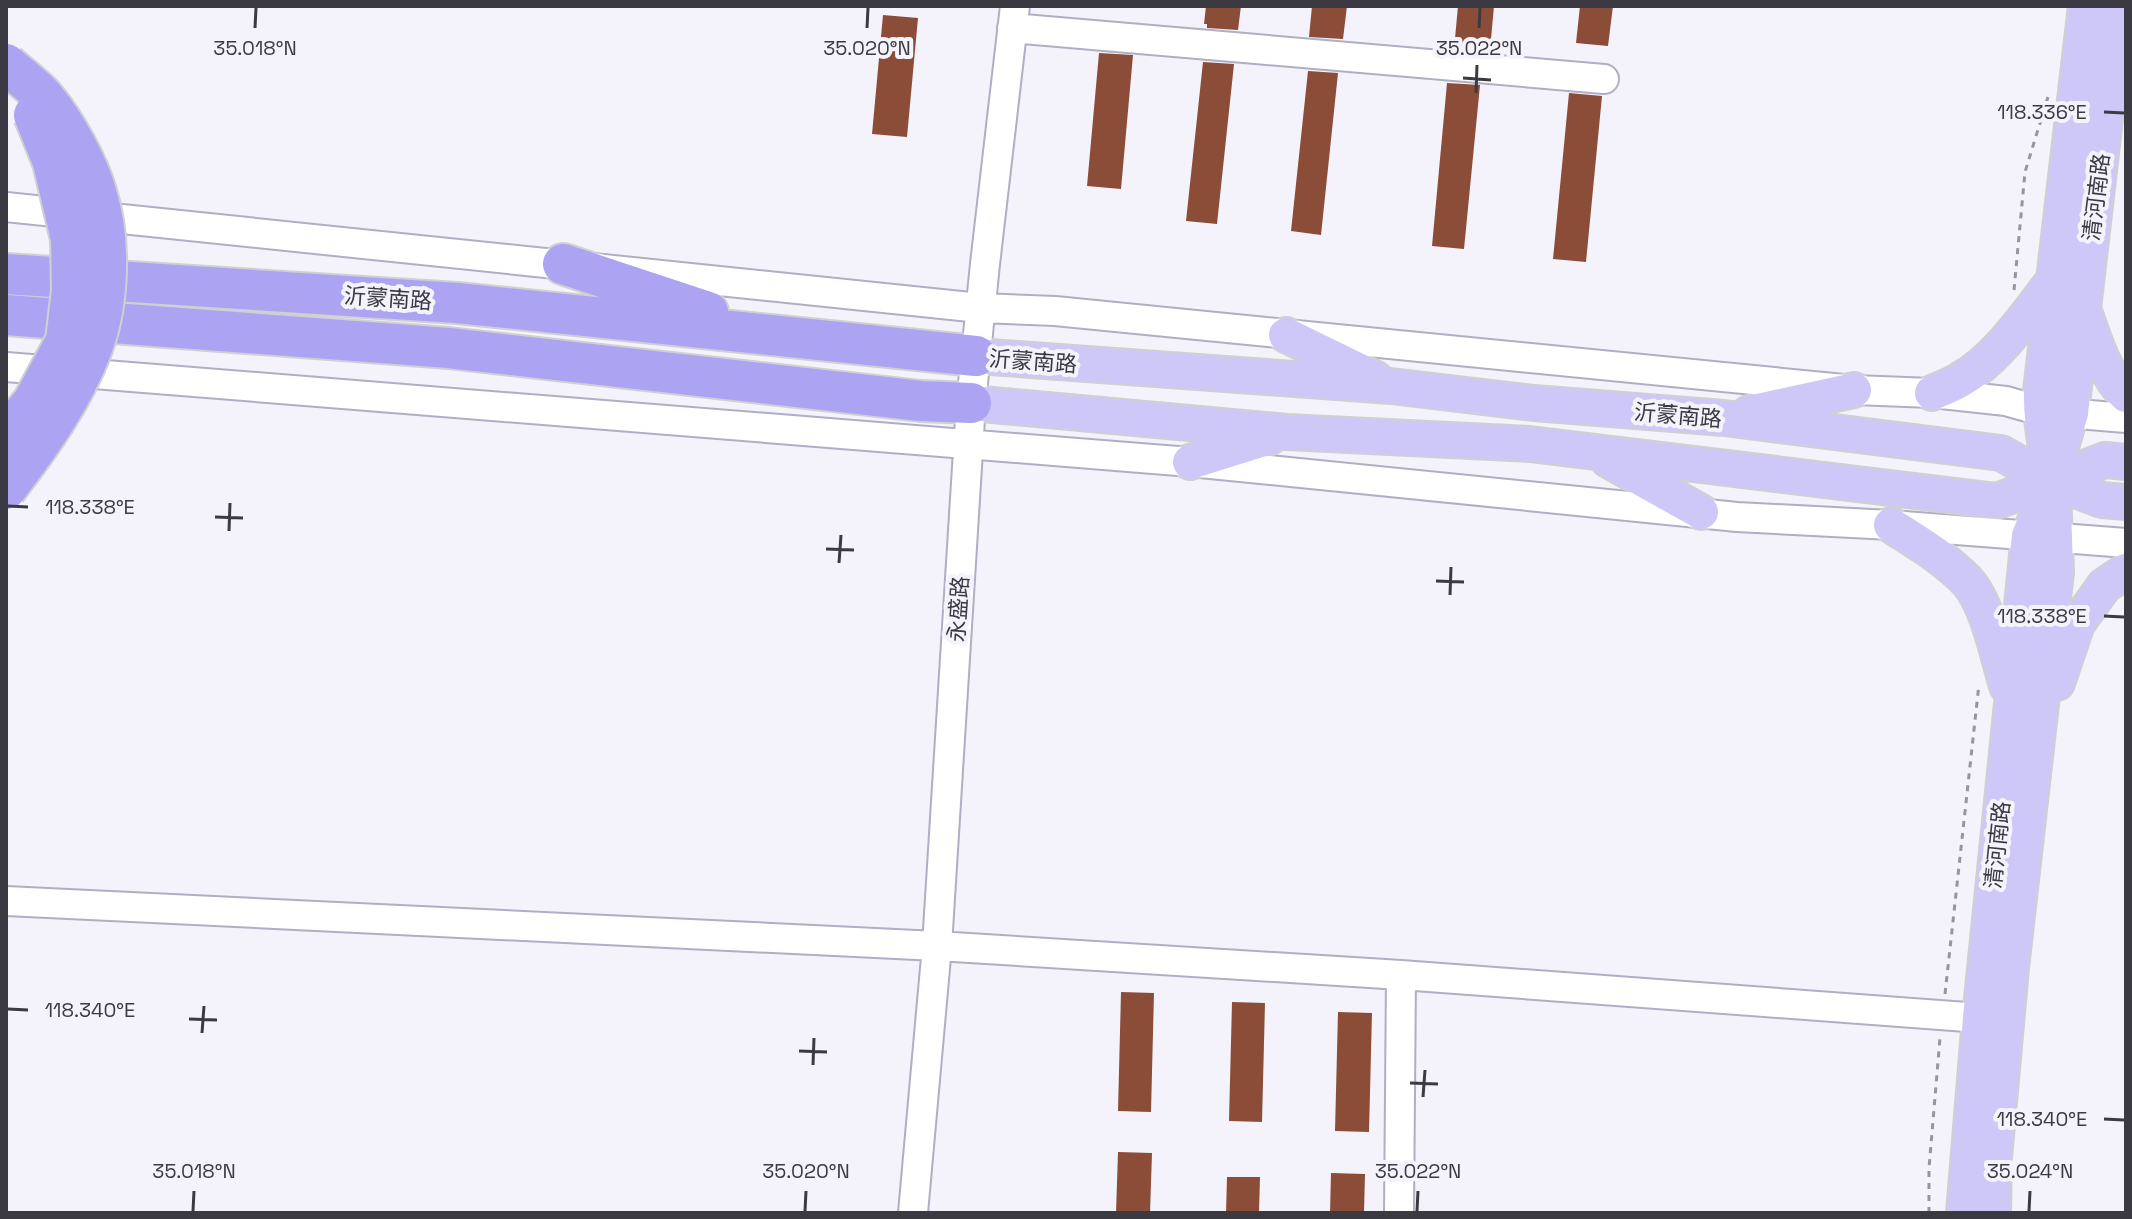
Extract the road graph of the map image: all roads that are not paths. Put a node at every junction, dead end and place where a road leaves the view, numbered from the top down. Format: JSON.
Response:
{"nodes":[{"id":1,"x":2086,"y":6,"type":"edge"},
{"id":2,"x":2118,"y":6,"type":"edge"},
{"id":3,"x":1014,"y":17,"type":"edge"},
{"id":4,"x":6,"y":55,"type":"edge"},
{"id":5,"x":6,"y":64,"type":"edge"},
{"id":6,"x":1604,"y":79,"type":"dead end"},
{"id":7,"x":6,"y":207,"type":"edge"},
{"id":8,"x":563,"y":264,"type":"junction"},
{"id":9,"x":6,"y":274,"type":"edge"},
{"id":10,"x":2054,"y":280,"type":"junction"},
{"id":11,"x":2083,"y":306,"type":"junction"},
{"id":12,"x":980,"y":308,"type":"junction"},
{"id":13,"x":6,"y":315,"type":"edge"},
{"id":14,"x":1286,"y":335,"type":"junction"},
{"id":15,"x":784,"y":337,"type":"junction"},
{"id":16,"x":976,"y":356,"type":"junction"},
{"id":17,"x":6,"y":367,"type":"edge"},
{"id":18,"x":1391,"y":386,"type":"junction"},
{"id":19,"x":1854,"y":390,"type":"junction"},
{"id":20,"x":1932,"y":393,"type":"junction"},
{"id":21,"x":2126,"y":395,"type":"edge"},
{"id":22,"x":971,"y":403,"type":"junction"},
{"id":23,"x":2056,"y":412,"type":"junction"},
{"id":24,"x":1724,"y":418,"type":"junction"},
{"id":25,"x":2126,"y":418,"type":"edge"},
{"id":26,"x":1287,"y":432,"type":"junction"},
{"id":27,"x":6,"y":435,"type":"edge"},
{"id":28,"x":968,"y":446,"type":"junction"},
{"id":29,"x":1594,"y":452,"type":"junction"},
{"id":30,"x":1190,"y":462,"type":"junction"},
{"id":31,"x":2126,"y":462,"type":"edge"},
{"id":32,"x":2051,"y":481,"type":"junction"},
{"id":33,"x":6,"y":489,"type":"edge"},
{"id":34,"x":2126,"y":502,"type":"edge"},
{"id":35,"x":1701,"y":512,"type":"junction"},
{"id":36,"x":1891,"y":525,"type":"junction"},
{"id":37,"x":2042,"y":537,"type":"junction"},
{"id":38,"x":2126,"y":543,"type":"edge"},
{"id":39,"x":2126,"y":571,"type":"edge"},
{"id":40,"x":2012,"y":702,"type":"junction"},
{"id":41,"x":2036,"y":743,"type":"junction"},
{"id":42,"x":6,"y":901,"type":"edge"},
{"id":43,"x":937,"y":946,"type":"junction"},
{"id":44,"x":1401,"y":975,"type":"junction"},
{"id":45,"x":1980,"y":1018,"type":"junction"},
{"id":46,"x":913,"y":1213,"type":"edge"},
{"id":47,"x":1399,"y":1213,"type":"edge"},
{"id":48,"x":1964,"y":1213,"type":"edge"},
{"id":49,"x":1993,"y":1213,"type":"edge"}],
"edges":[{"from":1,"to":10,"type":"main road","name":"清河南路"},
{"from":2,"to":11,"type":"main road","name":"清河南路"},
{"from":3,"to":6,"type":"street"},
{"from":3,"to":12,"type":"street","name":"永盛路"},
{"from":4,"to":27,"type":"highway","bridge":true},
{"from":5,"to":33,"type":"highway","bridge":true},
{"from":7,"to":8,"type":"street"},
{"from":8,"to":12,"type":"street"},
{"from":8,"to":15,"type":"highway"},
{"from":9,"to":15,"type":"highway","name":"沂蒙南路"},
{"from":10,"to":20,"type":"main road"},
{"from":10,"to":23,"type":"main road","name":"清河南路"},
{"from":11,"to":21,"type":"main road"},
{"from":11,"to":23,"type":"main road","name":"清河南路"},
{"from":12,"to":14,"type":"street"},
{"from":12,"to":16,"type":"street","name":"永盛路"},
{"from":13,"to":22,"type":"highway","name":"沂蒙南路"},
{"from":14,"to":18,"type":"main road"},
{"from":14,"to":19,"type":"street"},
{"from":15,"to":16,"type":"highway","name":"沂蒙南路"},
{"from":16,"to":18,"type":"main road","name":"沂蒙南路"},
{"from":16,"to":22,"type":"street","name":"永盛路"},
{"from":17,"to":28,"type":"street"},
{"from":18,"to":24,"type":"main road","name":"沂蒙南路"},
{"from":19,"to":20,"type":"street"},
{"from":19,"to":24,"type":"main road"},
{"from":20,"to":23,"type":"street"},
{"from":22,"to":26,"type":"main road","name":"沂蒙南路"},
{"from":22,"to":28,"type":"street","name":"永盛路"},
{"from":23,"to":25,"type":"street"},
{"from":23,"to":32,"type":"main road","name":"清河南路"},
{"from":24,"to":32,"type":"main road","name":"沂蒙南路"},
{"from":26,"to":29,"type":"main road","name":"沂蒙南路"},
{"from":26,"to":30,"type":"main road"},
{"from":28,"to":30,"type":"street"},
{"from":28,"to":43,"type":"street","name":"永盛路"},
{"from":29,"to":32,"type":"main road","name":"沂蒙南路"},
{"from":29,"to":35,"type":"main road"},
{"from":30,"to":35,"type":"street"},
{"from":31,"to":32,"type":"main road","name":"沂蒙南路"},
{"from":32,"to":34,"type":"main road","name":"沂蒙南路"},
{"from":32,"to":37,"type":"main road","name":"清河南路"},
{"from":35,"to":36,"type":"street"},
{"from":36,"to":37,"type":"street"},
{"from":36,"to":40,"type":"main road"},
{"from":37,"to":38,"type":"street"},
{"from":37,"to":40,"type":"main road","name":"清河南路"},
{"from":37,"to":41,"type":"main road","name":"清河南路"},
{"from":39,"to":41,"type":"main road"},
{"from":40,"to":45,"type":"main road","name":"清河南路"},
{"from":41,"to":49,"type":"main road","name":"清河南路"},
{"from":42,"to":43,"type":"street"},
{"from":43,"to":44,"type":"street"},
{"from":43,"to":46,"type":"street","name":"永盛路"},
{"from":44,"to":45,"type":"street"},
{"from":44,"to":47,"type":"street"},
{"from":45,"to":48,"type":"main road","name":"清河南路"}]}
